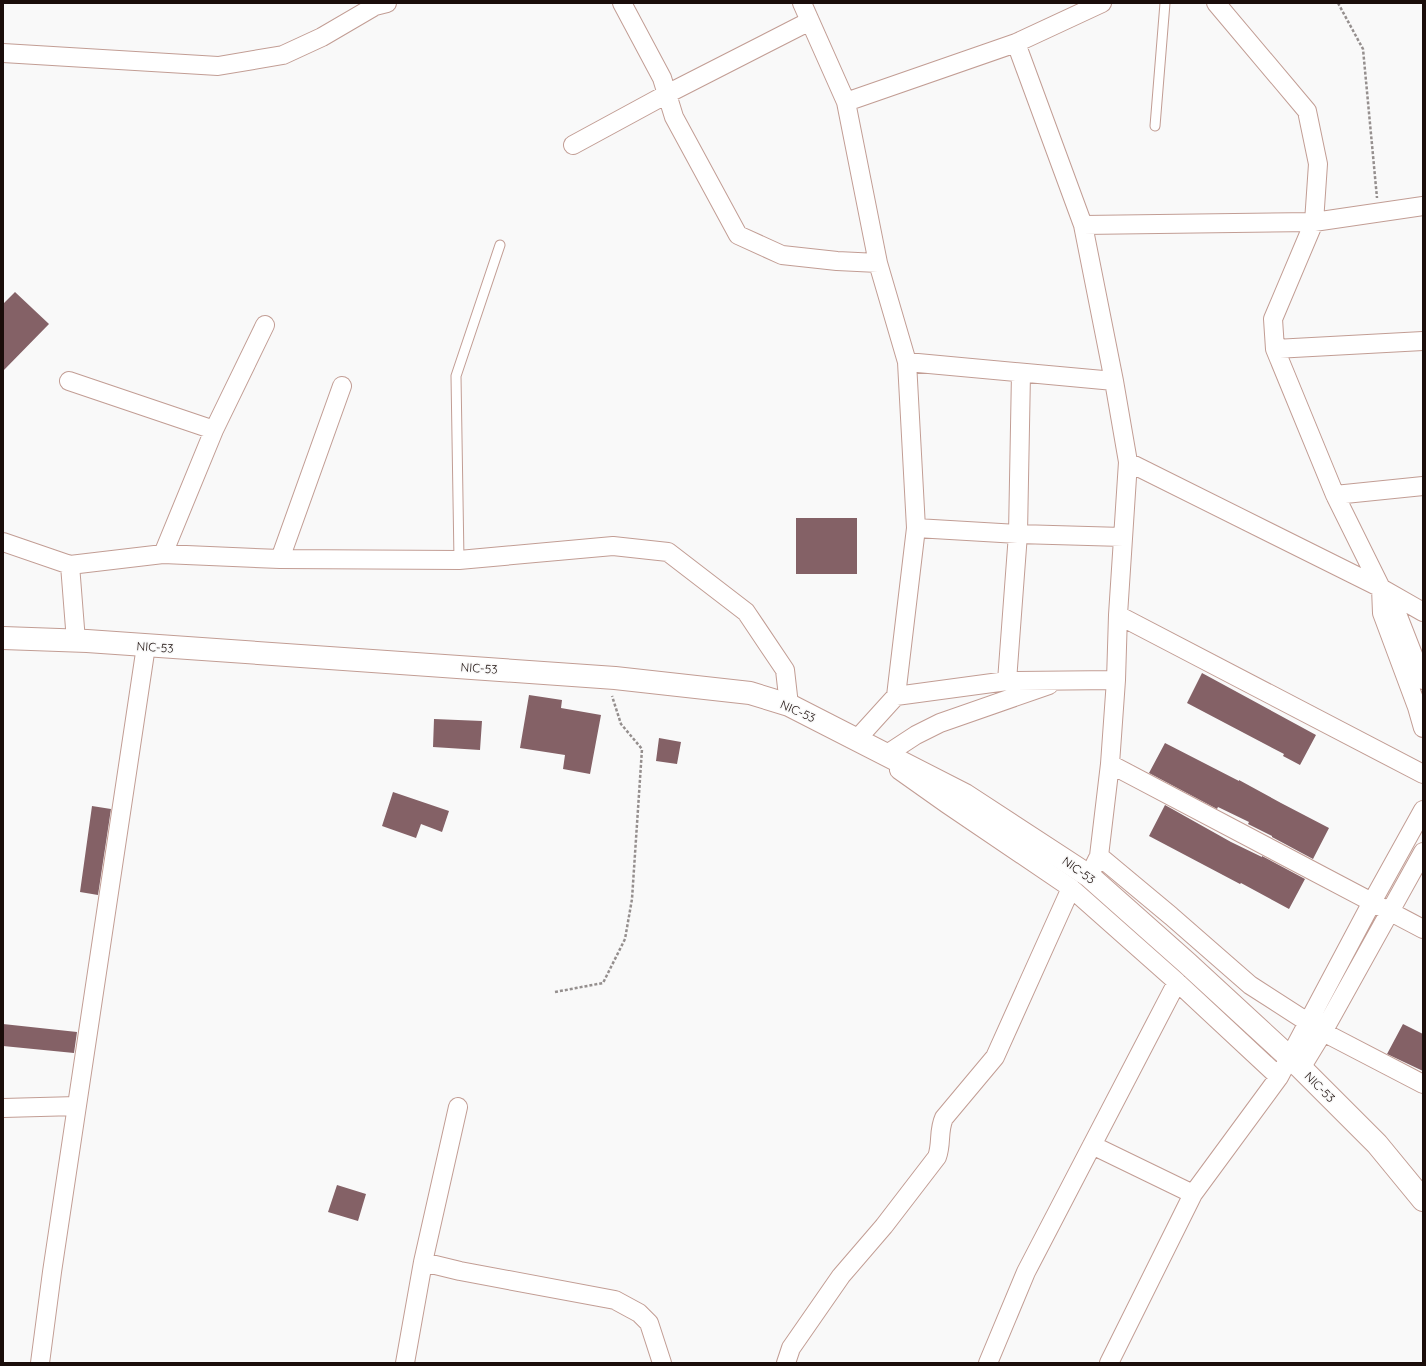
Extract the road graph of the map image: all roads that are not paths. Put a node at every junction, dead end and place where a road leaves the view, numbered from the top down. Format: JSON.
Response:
{"nodes":[{"id":1,"x":387,"y":3,"type":"edge"},
{"id":2,"x":622,"y":3,"type":"edge"},
{"id":3,"x":802,"y":3,"type":"edge"},
{"id":4,"x":1102,"y":3,"type":"edge"},
{"id":5,"x":1165,"y":3,"type":"edge"},
{"id":6,"x":1216,"y":3,"type":"edge"},
{"id":7,"x":810,"y":21,"type":"junction"},
{"id":8,"x":1016,"y":43,"type":"junction"},
{"id":9,"x":3,"y":53,"type":"edge"},
{"id":10,"x":667,"y":94,"type":"junction"},
{"id":11,"x":846,"y":102,"type":"junction"},
{"id":12,"x":1155,"y":126,"type":"dead end"},
{"id":13,"x":573,"y":145,"type":"dead end"},
{"id":14,"x":1423,"y":206,"type":"edge"},
{"id":15,"x":1314,"y":222,"type":"junction"},
{"id":16,"x":1083,"y":225,"type":"junction"},
{"id":17,"x":500,"y":245,"type":"dead end"},
{"id":18,"x":878,"y":262,"type":"junction"},
{"id":19,"x":265,"y":326,"type":"dead end"},
{"id":20,"x":1423,"y":341,"type":"edge"},
{"id":21,"x":1275,"y":349,"type":"junction"},
{"id":22,"x":907,"y":362,"type":"junction"},
{"id":23,"x":1021,"y":373,"type":"junction"},
{"id":24,"x":69,"y":380,"type":"dead end"},
{"id":25,"x":1114,"y":381,"type":"junction"},
{"id":26,"x":342,"y":386,"type":"dead end"},
{"id":27,"x":214,"y":430,"type":"junction"},
{"id":28,"x":1128,"y":462,"type":"junction"},
{"id":29,"x":1423,"y":486,"type":"edge"},
{"id":30,"x":1335,"y":495,"type":"junction"},
{"id":31,"x":916,"y":528,"type":"junction"},
{"id":32,"x":1018,"y":534,"type":"junction"},
{"id":33,"x":1123,"y":537,"type":"junction"},
{"id":34,"x":3,"y":542,"type":"edge"},
{"id":35,"x":163,"y":554,"type":"junction"},
{"id":36,"x":280,"y":559,"type":"junction"},
{"id":37,"x":459,"y":560,"type":"junction"},
{"id":38,"x":70,"y":565,"type":"junction"},
{"id":39,"x":1381,"y":588,"type":"junction"},
{"id":40,"x":1423,"y":612,"type":"edge"},
{"id":41,"x":1118,"y":615,"type":"junction"},
{"id":42,"x":3,"y":638,"type":"edge"},
{"id":43,"x":76,"y":641,"type":"junction"},
{"id":44,"x":146,"y":646,"type":"junction"},
{"id":45,"x":1116,"y":680,"type":"junction"},
{"id":46,"x":1423,"y":680,"type":"edge"},
{"id":47,"x":1007,"y":681,"type":"junction"},
{"id":48,"x":1062,"y":681,"type":"junction"},
{"id":49,"x":896,"y":696,"type":"junction"},
{"id":50,"x":789,"y":705,"type":"junction"},
{"id":51,"x":1420,"y":707,"type":"edge"},
{"id":52,"x":1423,"y":728,"type":"edge"},
{"id":53,"x":857,"y":739,"type":"junction"},
{"id":54,"x":887,"y":754,"type":"junction"},
{"id":55,"x":1110,"y":764,"type":"junction"},
{"id":56,"x":1423,"y":774,"type":"edge"},
{"id":57,"x":1423,"y":810,"type":"edge"},
{"id":58,"x":1423,"y":852,"type":"edge"},
{"id":59,"x":1099,"y":856,"type":"junction"},
{"id":60,"x":1089,"y":876,"type":"junction"},
{"id":61,"x":1071,"y":888,"type":"junction"},
{"id":62,"x":1372,"y":902,"type":"junction"},
{"id":63,"x":1390,"y":911,"type":"junction"},
{"id":64,"x":1423,"y":929,"type":"edge"},
{"id":65,"x":1177,"y":982,"type":"junction"},
{"id":66,"x":1308,"y":1023,"type":"junction"},
{"id":67,"x":1323,"y":1032,"type":"junction"},
{"id":68,"x":1295,"y":1063,"type":"junction"},
{"id":69,"x":1278,"y":1077,"type":"junction"},
{"id":70,"x":1423,"y":1084,"type":"edge"},
{"id":71,"x":77,"y":1106,"type":"junction"},
{"id":72,"x":458,"y":1107,"type":"dead end"},
{"id":73,"x":3,"y":1108,"type":"edge"},
{"id":74,"x":1092,"y":1145,"type":"junction"},
{"id":75,"x":1193,"y":1194,"type":"junction"},
{"id":76,"x":1423,"y":1200,"type":"edge"},
{"id":77,"x":423,"y":1262,"type":"junction"},
{"id":78,"x":40,"y":1363,"type":"edge"},
{"id":79,"x":405,"y":1363,"type":"edge"},
{"id":80,"x":662,"y":1363,"type":"edge"},
{"id":81,"x":786,"y":1363,"type":"edge"},
{"id":82,"x":988,"y":1363,"type":"edge"},
{"id":83,"x":1109,"y":1363,"type":"edge"}],
"edges":[{"from":1,"to":9,"type":"street"},
{"from":2,"to":10,"type":"street"},
{"from":3,"to":7,"type":"street"},
{"from":4,"to":8,"type":"street"},
{"from":5,"to":12,"type":"lane"},
{"from":6,"to":15,"type":"street"},
{"from":7,"to":10,"type":"street"},
{"from":7,"to":11,"type":"street"},
{"from":8,"to":11,"type":"street"},
{"from":8,"to":16,"type":"street"},
{"from":10,"to":13,"type":"street"},
{"from":10,"to":18,"type":"street"},
{"from":11,"to":18,"type":"street"},
{"from":14,"to":15,"type":"street"},
{"from":15,"to":16,"type":"street"},
{"from":15,"to":21,"type":"street"},
{"from":16,"to":25,"type":"street"},
{"from":17,"to":37,"type":"lane"},
{"from":18,"to":22,"type":"street"},
{"from":19,"to":27,"type":"street"},
{"from":20,"to":21,"type":"street"},
{"from":21,"to":30,"type":"street"},
{"from":22,"to":23,"type":"street"},
{"from":22,"to":31,"type":"street"},
{"from":23,"to":25,"type":"street"},
{"from":23,"to":32,"type":"street"},
{"from":24,"to":27,"type":"street"},
{"from":25,"to":28,"type":"street"},
{"from":26,"to":36,"type":"street"},
{"from":27,"to":35,"type":"street"},
{"from":28,"to":33,"type":"street"},
{"from":28,"to":39,"type":"street"},
{"from":29,"to":30,"type":"street"},
{"from":30,"to":39,"type":"street"},
{"from":31,"to":32,"type":"street"},
{"from":31,"to":49,"type":"street"},
{"from":32,"to":33,"type":"street"},
{"from":32,"to":47,"type":"street"},
{"from":33,"to":41,"type":"street"},
{"from":34,"to":38,"type":"street"},
{"from":35,"to":36,"type":"street"},
{"from":35,"to":38,"type":"street"},
{"from":36,"to":37,"type":"street"},
{"from":37,"to":50,"type":"street"},
{"from":38,"to":43,"type":"street"},
{"from":39,"to":40,"type":"street"},
{"from":39,"to":46,"type":"street"},
{"from":39,"to":51,"type":"street"},
{"from":41,"to":45,"type":"street"},
{"from":41,"to":56,"type":"street"},
{"from":42,"to":43,"type":"main road","name":"NIC-53","number":"NIC-53"},
{"from":43,"to":44,"type":"main road","name":"NIC-53","number":"NIC-53"},
{"from":44,"to":50,"type":"main road","name":"NIC-53","number":"NIC-53"},
{"from":44,"to":71,"type":"street"},
{"from":45,"to":48,"type":"street"},
{"from":45,"to":55,"type":"street"},
{"from":47,"to":48,"type":"street"},
{"from":47,"to":49,"type":"street"},
{"from":48,"to":54,"type":"street"},
{"from":49,"to":53,"type":"street"},
{"from":50,"to":53,"type":"main road","name":"NIC-53","number":"NIC-53"},
{"from":51,"to":52,"type":"street"},
{"from":53,"to":54,"type":"main road","name":"NIC-53","number":"NIC-53"},
{"from":53,"to":61,"type":"street"},
{"from":54,"to":60,"type":"main road","name":"NIC-53","number":"NIC-53"},
{"from":55,"to":59,"type":"street"},
{"from":55,"to":62,"type":"street"},
{"from":57,"to":62,"type":"street"},
{"from":58,"to":63,"type":"street"},
{"from":59,"to":60,"type":"street"},
{"from":59,"to":66,"type":"street"},
{"from":60,"to":68,"type":"main road","name":"NIC-53","number":"NIC-53"},
{"from":61,"to":65,"type":"street"},
{"from":61,"to":81,"type":"street"},
{"from":62,"to":63,"type":"street"},
{"from":62,"to":66,"type":"street"},
{"from":63,"to":64,"type":"street"},
{"from":63,"to":67,"type":"street"},
{"from":65,"to":69,"type":"street"},
{"from":65,"to":74,"type":"street"},
{"from":66,"to":67,"type":"street"},
{"from":66,"to":68,"type":"street"},
{"from":67,"to":68,"type":"street"},
{"from":67,"to":70,"type":"street"},
{"from":68,"to":69,"type":"street"},
{"from":68,"to":76,"type":"main road","name":"NIC-53","number":"NIC-53"},
{"from":69,"to":75,"type":"street"},
{"from":71,"to":73,"type":"street"},
{"from":71,"to":78,"type":"street"},
{"from":72,"to":77,"type":"street"},
{"from":74,"to":75,"type":"street"},
{"from":74,"to":82,"type":"street"},
{"from":75,"to":83,"type":"street"},
{"from":77,"to":79,"type":"street"},
{"from":77,"to":80,"type":"street"}]}
